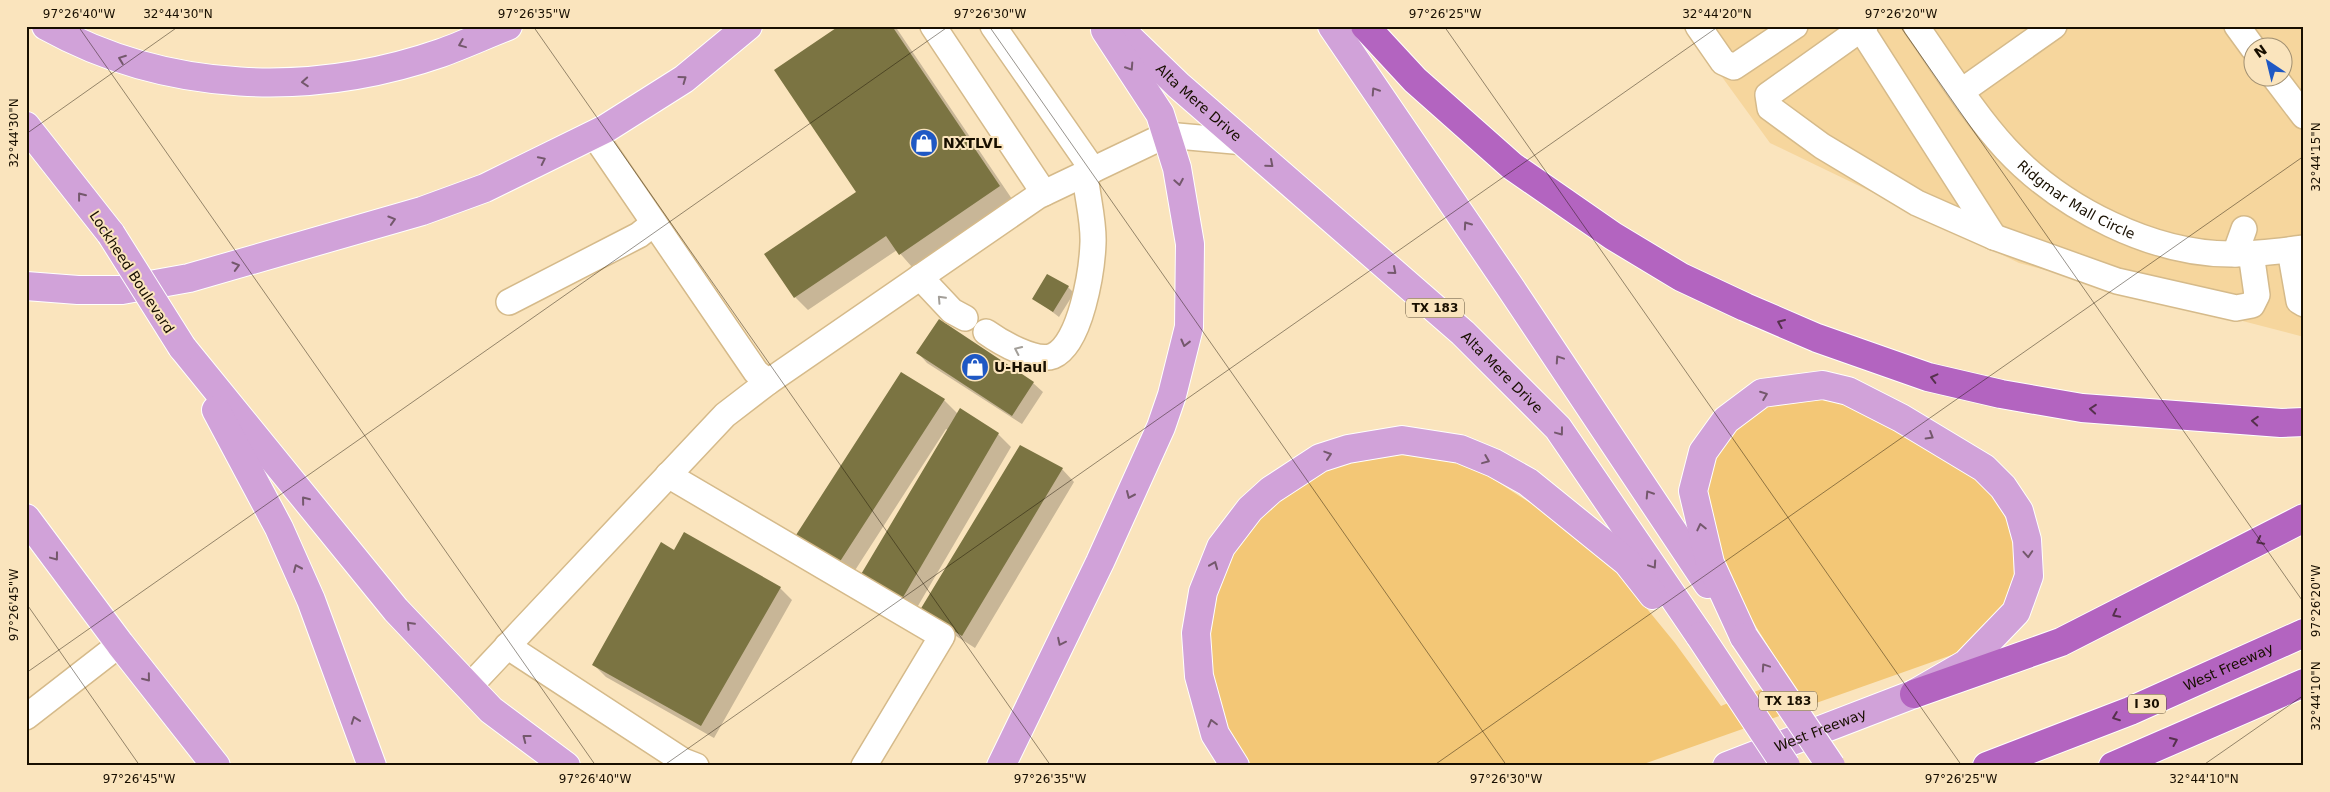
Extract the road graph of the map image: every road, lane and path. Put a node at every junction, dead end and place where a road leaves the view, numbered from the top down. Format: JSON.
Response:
{"nodes":[{"id":1,"x":46,"y":26,"type":"edge"},
{"id":2,"x":508,"y":26,"type":"edge"},
{"id":3,"x":748,"y":26,"type":"edge"},
{"id":4,"x":933,"y":26,"type":"edge"},
{"id":5,"x":993,"y":26,"type":"edge"},
{"id":6,"x":1103,"y":26,"type":"edge"},
{"id":7,"x":1117,"y":26,"type":"edge"},
{"id":8,"x":1332,"y":26,"type":"edge"},
{"id":9,"x":1365,"y":26,"type":"edge"},
{"id":10,"x":1698,"y":26,"type":"edge"},
{"id":11,"x":1795,"y":26,"type":"edge"},
{"id":12,"x":1916,"y":26,"type":"edge"},
{"id":13,"x":2054,"y":26,"type":"edge"},
{"id":14,"x":2237,"y":26,"type":"edge"},
{"id":15,"x":1863,"y":28,"type":"edge"},
{"id":16,"x":2246,"y":38,"type":"edge"},
{"id":17,"x":2283,"y":88,"type":"edge"},
{"id":18,"x":1962,"y":91,"type":"junction"},
{"id":19,"x":2304,"y":116,"type":"edge"},
{"id":20,"x":26,"y":126,"type":"edge"},
{"id":21,"x":594,"y":135,"type":"junction"},
{"id":22,"x":1166,"y":135,"type":"junction"},
{"id":23,"x":1245,"y":142,"type":"junction"},
{"id":24,"x":1089,"y":172,"type":"junction"},
{"id":25,"x":1050,"y":190,"type":"junction"},
{"id":26,"x":1088,"y":201,"type":"junction"},
{"id":27,"x":654,"y":223,"type":"junction"},
{"id":28,"x":2244,"y":229,"type":"dead end"},
{"id":29,"x":1994,"y":237,"type":"junction"},
{"id":30,"x":2297,"y":249,"type":"edge"},
{"id":31,"x":2243,"y":254,"type":"junction"},
{"id":32,"x":920,"y":277,"type":"junction"},
{"id":33,"x":26,"y":286,"type":"edge"},
{"id":34,"x":509,"y":302,"type":"dead end"},
{"id":35,"x":2304,"y":304,"type":"edge"},
{"id":36,"x":965,"y":318,"type":"dead end"},
{"id":37,"x":986,"y":332,"type":"dead end"},
{"id":38,"x":182,"y":347,"type":"junction"},
{"id":39,"x":768,"y":382,"type":"junction"},
{"id":40,"x":2304,"y":422,"type":"edge"},
{"id":41,"x":668,"y":475,"type":"junction"},
{"id":42,"x":26,"y":518,"type":"edge"},
{"id":43,"x":2304,"y":518,"type":"edge"},
{"id":44,"x":2304,"y":633,"type":"edge"},
{"id":45,"x":1700,"y":636,"type":"junction"},
{"id":46,"x":1744,"y":637,"type":"junction"},
{"id":47,"x":120,"y":644,"type":"junction"},
{"id":48,"x":507,"y":646,"type":"junction"},
{"id":49,"x":2304,"y":683,"type":"edge"},
{"id":50,"x":469,"y":687,"type":"junction"},
{"id":51,"x":1914,"y":694,"type":"junction"},
{"id":52,"x":174,"y":712,"type":"junction"},
{"id":53,"x":26,"y":717,"type":"edge"},
{"id":54,"x":209,"y":766,"type":"edge"},
{"id":55,"x":216,"y":766,"type":"edge"},
{"id":56,"x":372,"y":766,"type":"edge"},
{"id":57,"x":566,"y":766,"type":"edge"},
{"id":58,"x":696,"y":766,"type":"edge"},
{"id":59,"x":864,"y":766,"type":"edge"},
{"id":60,"x":1001,"y":766,"type":"edge"},
{"id":61,"x":1235,"y":766,"type":"edge"},
{"id":62,"x":1727,"y":766,"type":"edge"},
{"id":63,"x":1786,"y":766,"type":"edge"},
{"id":64,"x":1831,"y":766,"type":"edge"},
{"id":65,"x":1987,"y":766,"type":"edge"},
{"id":66,"x":2113,"y":766,"type":"edge"}],
"edges":[{"from":2,"to":1,"type":"main road","one_way":true},
{"from":21,"to":3,"type":"main road","one_way":true},
{"from":4,"to":25,"type":"street"},
{"from":5,"to":24,"type":"street"},
{"from":6,"to":22,"type":"main road","one_way":true},
{"from":7,"to":23,"type":"main road","name":"Alta Mere Drive","number":"TX 183"},
{"from":46,"to":8,"type":"main road","number":"TX 183","one_way":true},
{"from":40,"to":9,"type":"highway","one_way":true},
{"from":10,"to":11,"type":"street"},
{"from":12,"to":18,"type":"street","name":"Ridgmar Mall Circle"},
{"from":13,"to":18,"type":"street"},
{"from":14,"to":16,"type":"street"},
{"from":15,"to":29,"type":"street"},
{"from":15,"to":29,"type":"street"},
{"from":17,"to":19,"type":"street"},
{"from":18,"to":31,"type":"street","name":"Ridgmar Mall Circle"},
{"from":38,"to":20,"type":"main road","name":"Lockheed Boulevard","one_way":true,"bridge":true},
{"from":21,"to":27,"type":"street"},
{"from":33,"to":21,"type":"main road","one_way":true},
{"from":22,"to":23,"type":"street"},
{"from":22,"to":24,"type":"street"},
{"from":22,"to":60,"type":"main road","one_way":true},
{"from":23,"to":45,"type":"main road","name":"Alta Mere Drive","number":"TX 183","one_way":true},
{"from":24,"to":25,"type":"street"},
{"from":24,"to":26,"type":"street"},
{"from":25,"to":26,"type":"street"},
{"from":25,"to":32,"type":"street"},
{"from":26,"to":37,"type":"street","one_way":true},
{"from":27,"to":34,"type":"street"},
{"from":27,"to":39,"type":"street"},
{"from":28,"to":31,"type":"street"},
{"from":29,"to":31,"type":"street"},
{"from":30,"to":31,"type":"street","name":"Ridgmar Mall Circle"},
{"from":30,"to":35,"type":"street"},
{"from":36,"to":32,"type":"street","one_way":true},
{"from":32,"to":39,"type":"street"},
{"from":50,"to":38,"type":"main road","one_way":true},
{"from":56,"to":38,"type":"main road","one_way":true},
{"from":39,"to":41,"type":"street"},
{"from":41,"to":48,"type":"street"},
{"from":41,"to":59,"type":"street"},
{"from":42,"to":47,"type":"main road","one_way":true},
{"from":43,"to":51,"type":"highway","one_way":true},
{"from":44,"to":65,"type":"highway","name":"West Freeway","number":"I 30","one_way":true},
{"from":61,"to":45,"type":"main road","one_way":true},
{"from":45,"to":63,"type":"main road","name":"Alta Mere Drive","number":"TX 183","bridge":true},
{"from":46,"to":51,"type":"main road","name":"West Freeway","one_way":true},
{"from":64,"to":46,"type":"main road","number":"TX 183","one_way":true,"bridge":true},
{"from":47,"to":52,"type":"main road","one_way":true},
{"from":47,"to":53,"type":"street"},
{"from":48,"to":50,"type":"street"},
{"from":48,"to":58,"type":"street"},
{"from":66,"to":49,"type":"highway","one_way":true},
{"from":57,"to":50,"type":"main road","one_way":true},
{"from":51,"to":62,"type":"main road","name":"West Freeway"},
{"from":52,"to":54,"type":"main road"},
{"from":52,"to":55,"type":"main road"}]}
